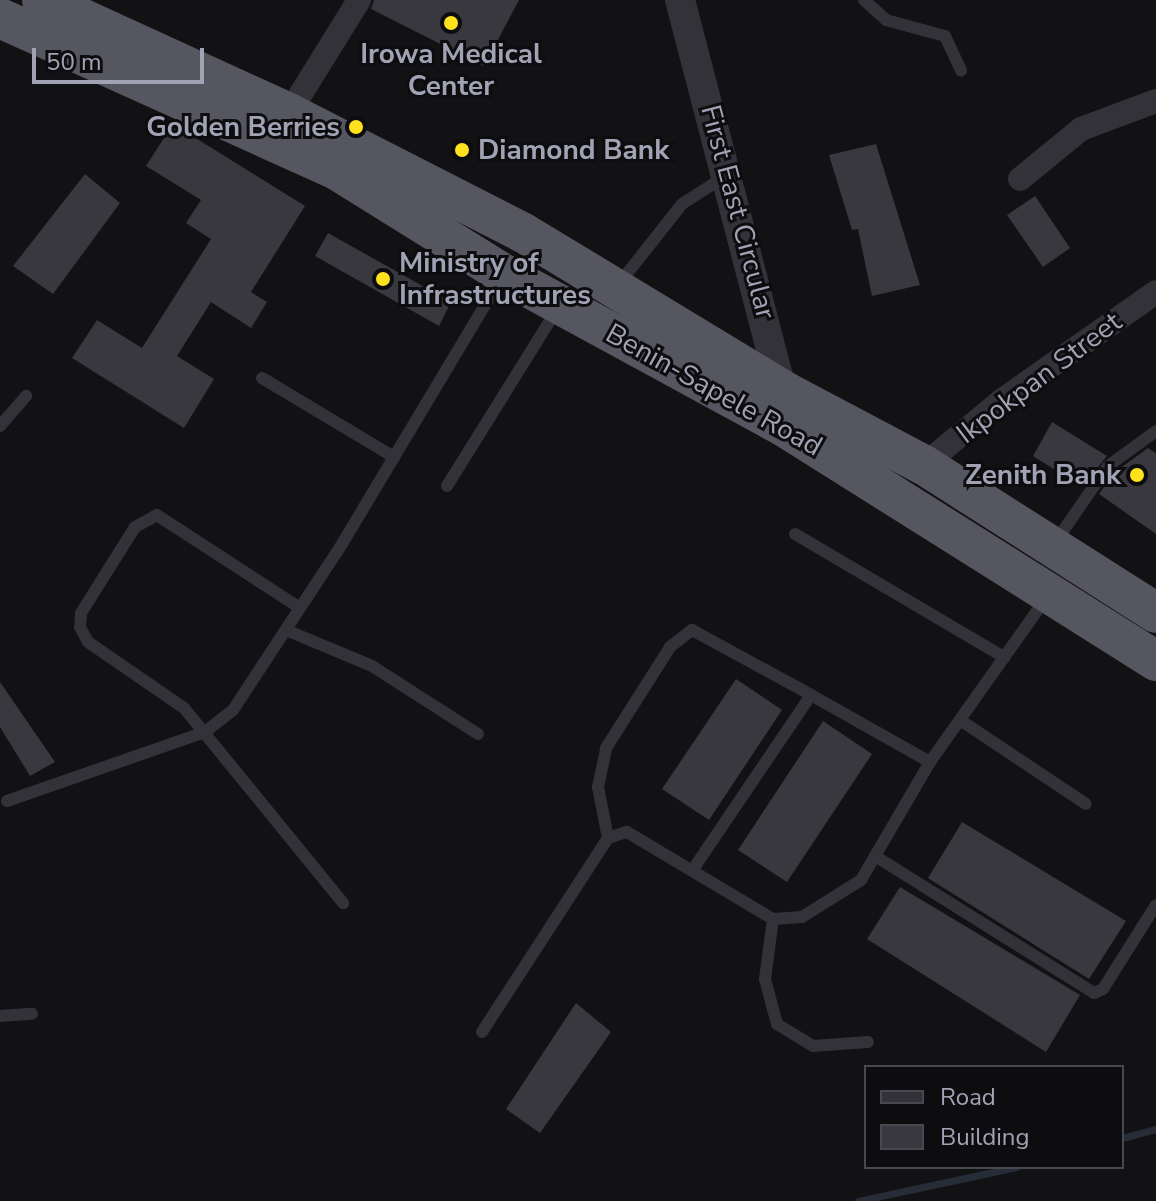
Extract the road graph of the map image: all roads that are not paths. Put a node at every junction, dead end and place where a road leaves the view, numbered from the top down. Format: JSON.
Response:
{"nodes":[{"id":1,"x":42,"y":0,"type":"edge"},
{"id":2,"x":359,"y":0,"type":"edge"},
{"id":3,"x":680,"y":0,"type":"edge"},
{"id":4,"x":864,"y":0,"type":"edge"},
{"id":5,"x":0,"y":18,"type":"edge"},
{"id":6,"x":961,"y":70,"type":"dead end"},
{"id":7,"x":1156,"y":101,"type":"edge"},
{"id":8,"x":289,"y":113,"type":"junction"},
{"id":9,"x":728,"y":175,"type":"junction"},
{"id":10,"x":1020,"y":179,"type":"dead end"},
{"id":11,"x":504,"y":274,"type":"junction"},
{"id":12,"x":616,"y":288,"type":"junction"},
{"id":13,"x":1156,"y":292,"type":"edge"},
{"id":14,"x":560,"y":304,"type":"junction"},
{"id":15,"x":262,"y":378,"type":"dead end"},
{"id":16,"x":26,"y":396,"type":"dead end"},
{"id":17,"x":785,"y":409,"type":"junction"},
{"id":18,"x":0,"y":426,"type":"edge"},
{"id":19,"x":1156,"y":431,"type":"edge"},
{"id":20,"x":394,"y":457,"type":"junction"},
{"id":21,"x":924,"y":465,"type":"junction"},
{"id":22,"x":447,"y":486,"type":"dead end"},
{"id":23,"x":795,"y":534,"type":"dead end"},
{"id":24,"x":1058,"y":570,"type":"junction"},
{"id":25,"x":300,"y":608,"type":"junction"},
{"id":26,"x":1156,"y":613,"type":"edge"},
{"id":27,"x":286,"y":630,"type":"junction"},
{"id":28,"x":1004,"y":657,"type":"junction"},
{"id":29,"x":1156,"y":661,"type":"edge"},
{"id":30,"x":811,"y":695,"type":"junction"},
{"id":31,"x":960,"y":720,"type":"junction"},
{"id":32,"x":205,"y":732,"type":"junction"},
{"id":33,"x":478,"y":734,"type":"dead end"},
{"id":34,"x":930,"y":762,"type":"junction"},
{"id":35,"x":7,"y":801,"type":"dead end"},
{"id":36,"x":1086,"y":804,"type":"dead end"},
{"id":37,"x":608,"y":838,"type":"junction"},
{"id":38,"x":875,"y":856,"type":"junction"},
{"id":39,"x":693,"y":869,"type":"junction"},
{"id":40,"x":343,"y":903,"type":"dead end"},
{"id":41,"x":1156,"y":905,"type":"edge"},
{"id":42,"x":773,"y":919,"type":"junction"},
{"id":43,"x":32,"y":1014,"type":"dead end"},
{"id":44,"x":0,"y":1016,"type":"edge"},
{"id":45,"x":482,"y":1032,"type":"dead end"},
{"id":46,"x":868,"y":1042,"type":"dead end"}],
"edges":[{"from":1,"to":8,"type":"highway","name":"Benin-Sapele Road"},
{"from":2,"to":8,"type":"street"},
{"from":3,"to":9,"type":"street","name":"First East Circular"},
{"from":4,"to":6,"type":"lane"},
{"from":5,"to":11,"type":"highway","name":"Benin-Sapele Road"},
{"from":7,"to":10,"type":"street"},
{"from":8,"to":12,"type":"highway","name":"Benin-Sapele Road"},
{"from":9,"to":12,"type":"lane"},
{"from":9,"to":17,"type":"street","name":"First East Circular"},
{"from":11,"to":14,"type":"highway","name":"Benin-Sapele Road"},
{"from":11,"to":20,"type":"lane"},
{"from":12,"to":17,"type":"highway","name":"Benin-Sapele Road"},
{"from":13,"to":21,"type":"street","name":"Ikpokpan Street"},
{"from":14,"to":17,"type":"highway","name":"Benin-Sapele Road"},
{"from":14,"to":22,"type":"lane"},
{"from":15,"to":20,"type":"lane"},
{"from":16,"to":18,"type":"lane"},
{"from":17,"to":21,"type":"highway","name":"Benin-Sapele Road"},
{"from":17,"to":24,"type":"highway","name":"Benin-Sapele Road"},
{"from":19,"to":24,"type":"lane"},
{"from":20,"to":25,"type":"lane"},
{"from":21,"to":24,"type":"highway","name":"Benin-Sapele Road"},
{"from":23,"to":28,"type":"lane"},
{"from":24,"to":26,"type":"highway","name":"Benin-Sapele Road"},
{"from":24,"to":28,"type":"lane"},
{"from":24,"to":29,"type":"highway","name":"Benin-Sapele Road"},
{"from":25,"to":27,"type":"lane"},
{"from":25,"to":32,"type":"lane"},
{"from":27,"to":32,"type":"lane"},
{"from":27,"to":33,"type":"lane"},
{"from":28,"to":31,"type":"lane"},
{"from":30,"to":34,"type":"lane"},
{"from":30,"to":37,"type":"lane"},
{"from":30,"to":39,"type":"lane"},
{"from":31,"to":34,"type":"lane"},
{"from":31,"to":36,"type":"lane"},
{"from":32,"to":35,"type":"lane"},
{"from":32,"to":40,"type":"lane"},
{"from":34,"to":38,"type":"lane"},
{"from":37,"to":39,"type":"lane"},
{"from":37,"to":45,"type":"lane"},
{"from":38,"to":41,"type":"lane"},
{"from":38,"to":42,"type":"lane"},
{"from":39,"to":42,"type":"lane"},
{"from":42,"to":46,"type":"lane"},
{"from":43,"to":44,"type":"lane"}]}
